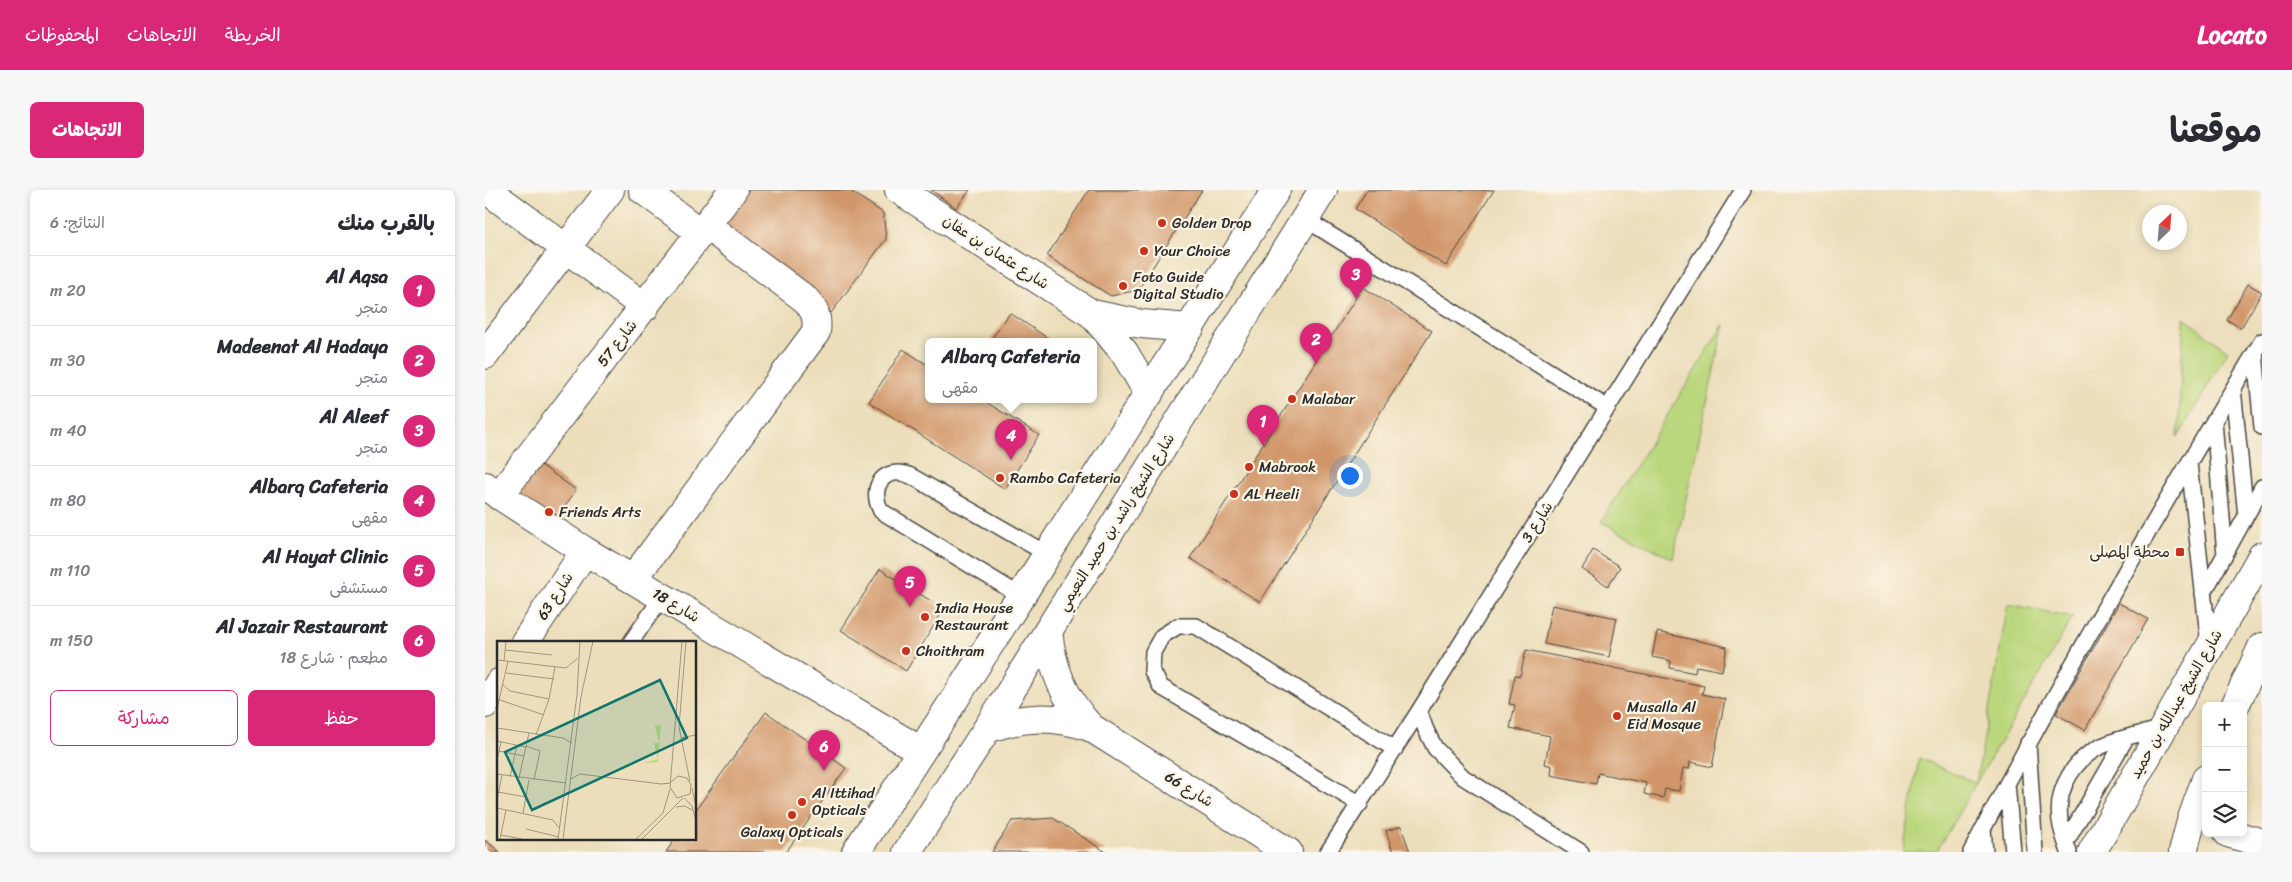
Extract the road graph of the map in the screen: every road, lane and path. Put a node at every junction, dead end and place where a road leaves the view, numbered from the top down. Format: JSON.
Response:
{"nodes":[{"id":1,"x":487,"y":190,"type":"edge"},
{"id":2,"x":610,"y":190,"type":"edge"},
{"id":3,"x":643,"y":190,"type":"edge"},
{"id":4,"x":733,"y":190,"type":"edge"},
{"id":5,"x":899,"y":190,"type":"edge"},
{"id":6,"x":1276,"y":190,"type":"edge"},
{"id":7,"x":1323,"y":190,"type":"edge"},
{"id":8,"x":1743,"y":190,"type":"edge"},
{"id":9,"x":1305,"y":219,"type":"junction"},
{"id":10,"x":703,"y":229,"type":"junction"},
{"id":11,"x":566,"y":249,"type":"junction"},
{"id":12,"x":645,"y":307,"type":"junction"},
{"id":13,"x":1092,"y":314,"type":"junction"},
{"id":14,"x":1190,"y":328,"type":"junction"},
{"id":15,"x":2259,"y":347,"type":"edge"},
{"id":16,"x":485,"y":354,"type":"edge"},
{"id":17,"x":2233,"y":389,"type":"junction"},
{"id":18,"x":1149,"y":394,"type":"junction"},
{"id":19,"x":1608,"y":408,"type":"junction"},
{"id":20,"x":2214,"y":421,"type":"junction"},
{"id":21,"x":2262,"y":427,"type":"edge"},
{"id":22,"x":2189,"y":462,"type":"junction"},
{"id":23,"x":2262,"y":487,"type":"edge"},
{"id":24,"x":492,"y":491,"type":"edge"},
{"id":25,"x":2246,"y":516,"type":"junction"},
{"id":26,"x":585,"y":551,"type":"junction"},
{"id":27,"x":1047,"y":554,"type":"junction"},
{"id":28,"x":2225,"y":555,"type":"junction"},
{"id":29,"x":2262,"y":556,"type":"edge"},
{"id":30,"x":633,"y":580,"type":"junction"},
{"id":31,"x":2203,"y":594,"type":"junction"},
{"id":32,"x":1021,"y":596,"type":"junction"},
{"id":33,"x":662,"y":597,"type":"junction"},
{"id":34,"x":1048,"y":630,"type":"junction"},
{"id":35,"x":526,"y":641,"type":"edge"},
{"id":36,"x":632,"y":641,"type":"edge"},
{"id":37,"x":2209,"y":647,"type":"junction"},
{"id":38,"x":2262,"y":647,"type":"edge"},
{"id":39,"x":497,"y":686,"type":"edge"},
{"id":40,"x":2237,"y":702,"type":"edge"},
{"id":41,"x":485,"y":704,"type":"edge"},
{"id":42,"x":1419,"y":711,"type":"junction"},
{"id":43,"x":1090,"y":727,"type":"junction"},
{"id":44,"x":987,"y":729,"type":"junction"},
{"id":45,"x":2161,"y":729,"type":"junction"},
{"id":46,"x":2125,"y":738,"type":"junction"},
{"id":47,"x":2028,"y":743,"type":"junction"},
{"id":48,"x":1395,"y":749,"type":"junction"},
{"id":49,"x":921,"y":751,"type":"junction"},
{"id":50,"x":2007,"y":784,"type":"junction"},
{"id":51,"x":2204,"y":792,"type":"edge"},
{"id":52,"x":1360,"y":804,"type":"junction"},
{"id":53,"x":2198,"y":824,"type":"edge"},
{"id":54,"x":1983,"y":829,"type":"junction"},
{"id":55,"x":2243,"y":837,"type":"edge"},
{"id":56,"x":2262,"y":842,"type":"edge"},
{"id":57,"x":2067,"y":847,"type":"edge"},
{"id":58,"x":856,"y":852,"type":"edge"},
{"id":59,"x":907,"y":852,"type":"edge"},
{"id":60,"x":1288,"y":852,"type":"edge"},
{"id":61,"x":1327,"y":852,"type":"edge"},
{"id":62,"x":1581,"y":852,"type":"edge"},
{"id":63,"x":1971,"y":852,"type":"edge"},
{"id":64,"x":1985,"y":852,"type":"edge"},
{"id":65,"x":2013,"y":852,"type":"edge"},
{"id":66,"x":2035,"y":852,"type":"edge"},
{"id":67,"x":2092,"y":852,"type":"edge"},
{"id":68,"x":2183,"y":852,"type":"edge"}],
"edges":[{"from":1,"to":11,"type":"street"},
{"from":2,"to":11,"type":"street"},
{"from":3,"to":10,"type":"street"},
{"from":4,"to":10,"type":"street","name":"شارع 57"},
{"from":5,"to":13,"type":"street","name":"شارع عثمان بن عفان"},
{"from":6,"to":14,"type":"street"},
{"from":7,"to":9,"type":"street","name":"شارع الشيخ راشد بن حميد النعيمي"},
{"from":8,"to":19,"type":"lane","name":"شارع 3"},
{"from":9,"to":19,"type":"lane"},
{"from":9,"to":34,"type":"street","name":"شارع الشيخ راشد بن حميد النعيمي"},
{"from":10,"to":12,"type":"street","name":"شارع 57"},
{"from":10,"to":30,"type":"street"},
{"from":11,"to":12,"type":"street"},
{"from":11,"to":16,"type":"street"},
{"from":12,"to":24,"type":"street","name":"شارع 57"},
{"from":13,"to":14,"type":"street","name":"شارع عثمان بن عفان"},
{"from":13,"to":18,"type":"street","name":"شارع عثمان بن عفان"},
{"from":14,"to":18,"type":"street"},
{"from":15,"to":17,"type":"lane"},
{"from":15,"to":21,"type":"lane"},
{"from":17,"to":20,"type":"lane"},
{"from":17,"to":25,"type":"lane"},
{"from":18,"to":27,"type":"street"},
{"from":19,"to":42,"type":"lane","name":"شارع 3"},
{"from":20,"to":22,"type":"lane"},
{"from":20,"to":28,"type":"lane"},
{"from":22,"to":31,"type":"lane"},
{"from":22,"to":47,"type":"lane"},
{"from":23,"to":25,"type":"lane"},
{"from":24,"to":26,"type":"street","name":"شارع 18"},
{"from":25,"to":28,"type":"lane"},
{"from":26,"to":30,"type":"street","name":"شارع 18"},
{"from":26,"to":35,"type":"street","name":"شارع 63"},
{"from":27,"to":32,"type":"street"},
{"from":27,"to":32,"type":"lane"},
{"from":28,"to":31,"type":"lane"},
{"from":29,"to":37,"type":"street","name":"شارع الشيخ عبدالله بن حميد"},
{"from":30,"to":33,"type":"street","name":"شارع 18"},
{"from":31,"to":37,"type":"lane"},
{"from":32,"to":49,"type":"street"},
{"from":33,"to":36,"type":"lane"},
{"from":33,"to":49,"type":"street","name":"شارع 18"},
{"from":34,"to":43,"type":"street","name":"شارع 66"},
{"from":34,"to":44,"type":"street","name":"شارع الشيخ راشد بن حميد النعيمي"},
{"from":37,"to":45,"type":"street","name":"شارع الشيخ عبدالله بن حميد"},
{"from":38,"to":40,"type":"street"},
{"from":39,"to":41,"type":"street"},
{"from":42,"to":48,"type":"lane","name":"شارع 3"},
{"from":42,"to":62,"type":"lane"},
{"from":43,"to":44,"type":"street","name":"شارع 66"},
{"from":43,"to":60,"type":"street","name":"شارع 66"},
{"from":44,"to":59,"type":"street","name":"شارع الشيخ راشد بن حميد النعيمي"},
{"from":45,"to":46,"type":"lane"},
{"from":45,"to":67,"type":"street","name":"شارع الشيخ عبدالله بن حميد"},
{"from":46,"to":57,"type":"lane"},
{"from":46,"to":57,"type":"lane"},
{"from":47,"to":50,"type":"lane"},
{"from":47,"to":66,"type":"lane"},
{"from":48,"to":52,"type":"lane","name":"شارع 3"},
{"from":48,"to":52,"type":"lane"},
{"from":49,"to":58,"type":"street"},
{"from":50,"to":54,"type":"lane"},
{"from":50,"to":65,"type":"lane"},
{"from":51,"to":53,"type":"street"},
{"from":52,"to":61,"type":"lane","name":"شارع 3"},
{"from":53,"to":68,"type":"street"},
{"from":54,"to":63,"type":"lane"},
{"from":54,"to":64,"type":"lane"},
{"from":55,"to":56,"type":"street"}]}
